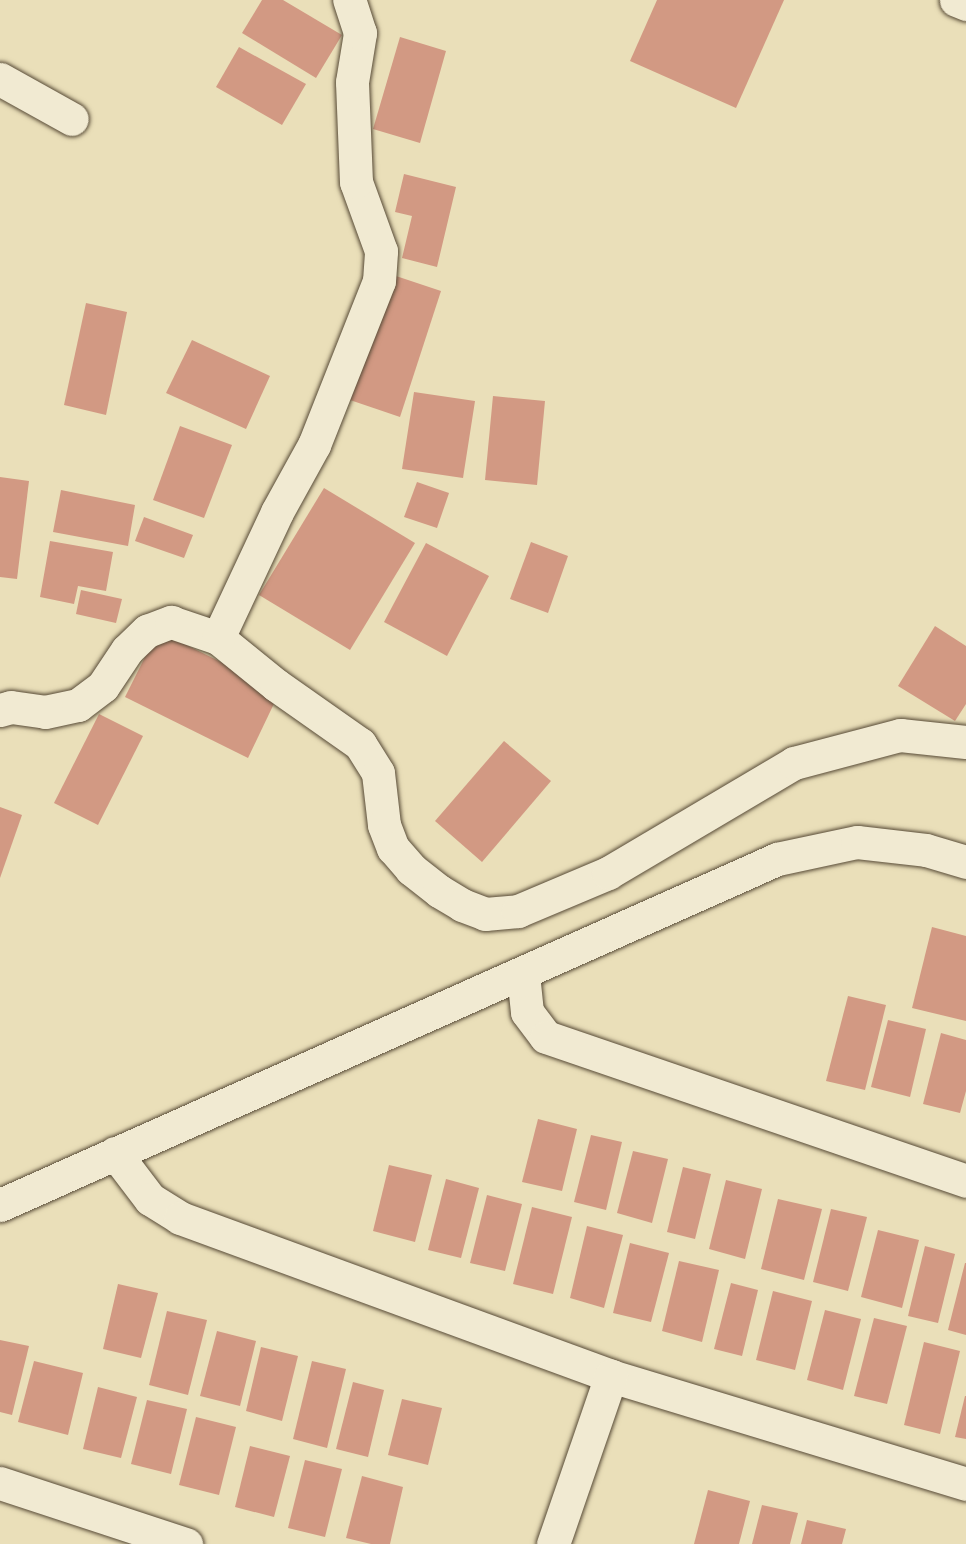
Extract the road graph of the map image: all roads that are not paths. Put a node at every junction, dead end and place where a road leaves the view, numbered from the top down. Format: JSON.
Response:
{"nodes":[{"id":1,"x":349,"y":0,"type":"edge"},
{"id":2,"x":956,"y":0,"type":"edge"},
{"id":3,"x":966,"y":4,"type":"edge"},
{"id":4,"x":0,"y":80,"type":"edge"},
{"id":5,"x":72,"y":119,"type":"dead end"},
{"id":6,"x":218,"y":638,"type":"junction"},
{"id":7,"x":0,"y":710,"type":"edge"},
{"id":8,"x":966,"y":742,"type":"edge"},
{"id":9,"x":966,"y":862,"type":"edge"},
{"id":10,"x":523,"y":974,"type":"junction"},
{"id":11,"x":115,"y":1153,"type":"junction"},
{"id":12,"x":966,"y":1182,"type":"edge"},
{"id":13,"x":0,"y":1205,"type":"edge"},
{"id":14,"x":611,"y":1376,"type":"junction"},
{"id":15,"x":0,"y":1483,"type":"edge"},
{"id":16,"x":966,"y":1484,"type":"edge"},
{"id":17,"x":186,"y":1544,"type":"edge"},
{"id":18,"x":553,"y":1544,"type":"edge"}],
"edges":[{"from":1,"to":6,"type":"street"},
{"from":2,"to":3,"type":"street"},
{"from":4,"to":5,"type":"street"},
{"from":6,"to":7,"type":"street"},
{"from":6,"to":8,"type":"street"},
{"from":9,"to":10,"type":"street"},
{"from":10,"to":11,"type":"street"},
{"from":10,"to":12,"type":"street"},
{"from":11,"to":13,"type":"street"},
{"from":11,"to":14,"type":"street"},
{"from":14,"to":16,"type":"street"},
{"from":14,"to":18,"type":"street"},
{"from":15,"to":17,"type":"street"}]}
